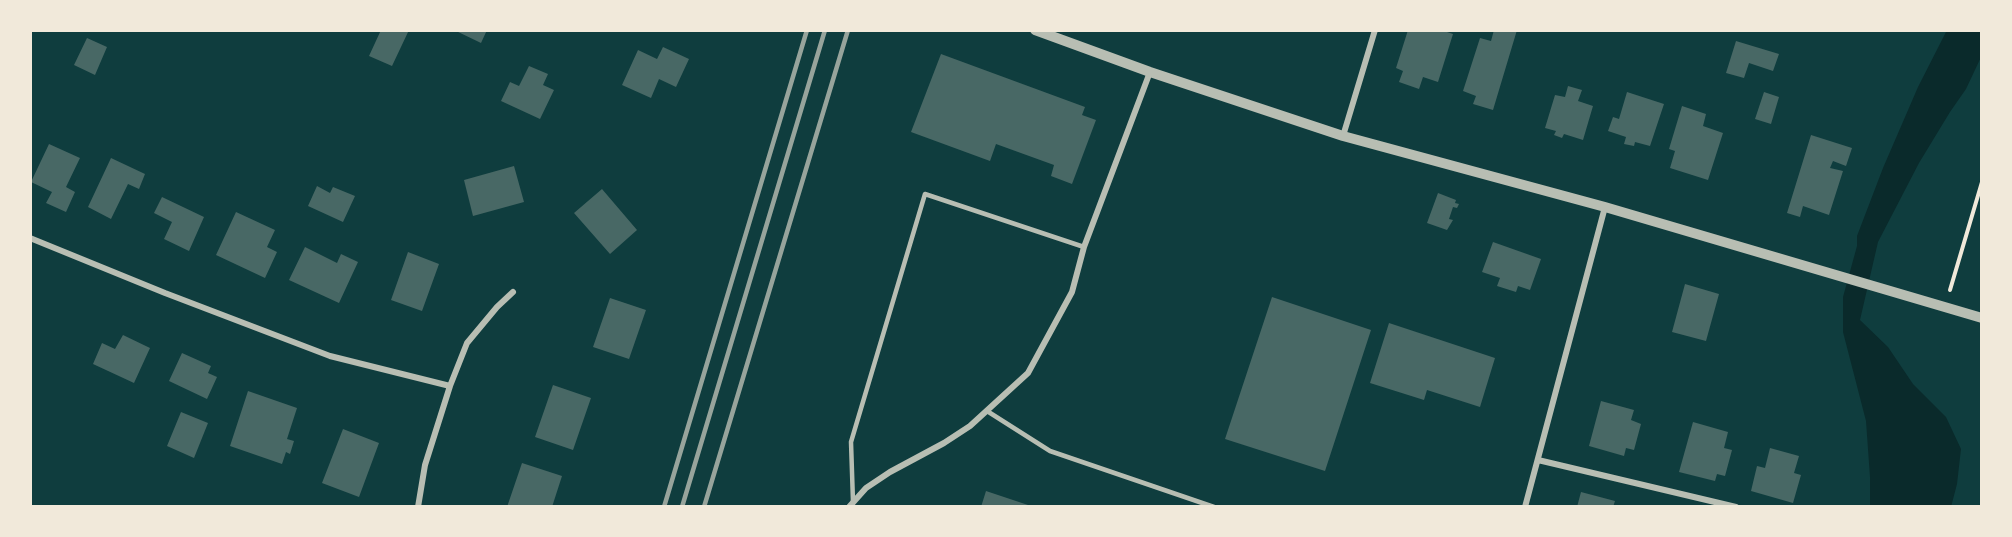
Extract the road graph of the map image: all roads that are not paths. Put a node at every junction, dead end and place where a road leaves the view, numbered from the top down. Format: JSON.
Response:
{"nodes":[{"id":1,"x":1035,"y":30,"type":"edge"},
{"id":2,"x":1375,"y":30,"type":"edge"},
{"id":3,"x":1150,"y":72,"type":"junction"},
{"id":4,"x":1343,"y":136,"type":"junction"},
{"id":5,"x":1605,"y":207,"type":"junction"},
{"id":6,"x":30,"y":238,"type":"edge"},
{"id":7,"x":1084,"y":247,"type":"junction"},
{"id":8,"x":513,"y":292,"type":"dead end"},
{"id":9,"x":1982,"y":318,"type":"edge"},
{"id":10,"x":450,"y":387,"type":"junction"},
{"id":11,"x":987,"y":411,"type":"junction"},
{"id":12,"x":1538,"y":460,"type":"junction"},
{"id":13,"x":851,"y":505,"type":"edge"},
{"id":14,"x":418,"y":507,"type":"edge"},
{"id":15,"x":1214,"y":507,"type":"edge"},
{"id":16,"x":1525,"y":507,"type":"edge"},
{"id":17,"x":1736,"y":507,"type":"edge"}],
"edges":[{"from":1,"to":3,"type":"street"},
{"from":2,"to":4,"type":"street"},
{"from":3,"to":4,"type":"street"},
{"from":3,"to":7,"type":"street"},
{"from":4,"to":5,"type":"street"},
{"from":5,"to":9,"type":"street"},
{"from":5,"to":12,"type":"street"},
{"from":6,"to":10,"type":"street"},
{"from":7,"to":11,"type":"street"},
{"from":7,"to":13,"type":"lane"},
{"from":8,"to":10,"type":"street"},
{"from":10,"to":14,"type":"street"},
{"from":11,"to":13,"type":"street"},
{"from":11,"to":15,"type":"lane"},
{"from":12,"to":16,"type":"street"},
{"from":12,"to":17,"type":"street"}]}
